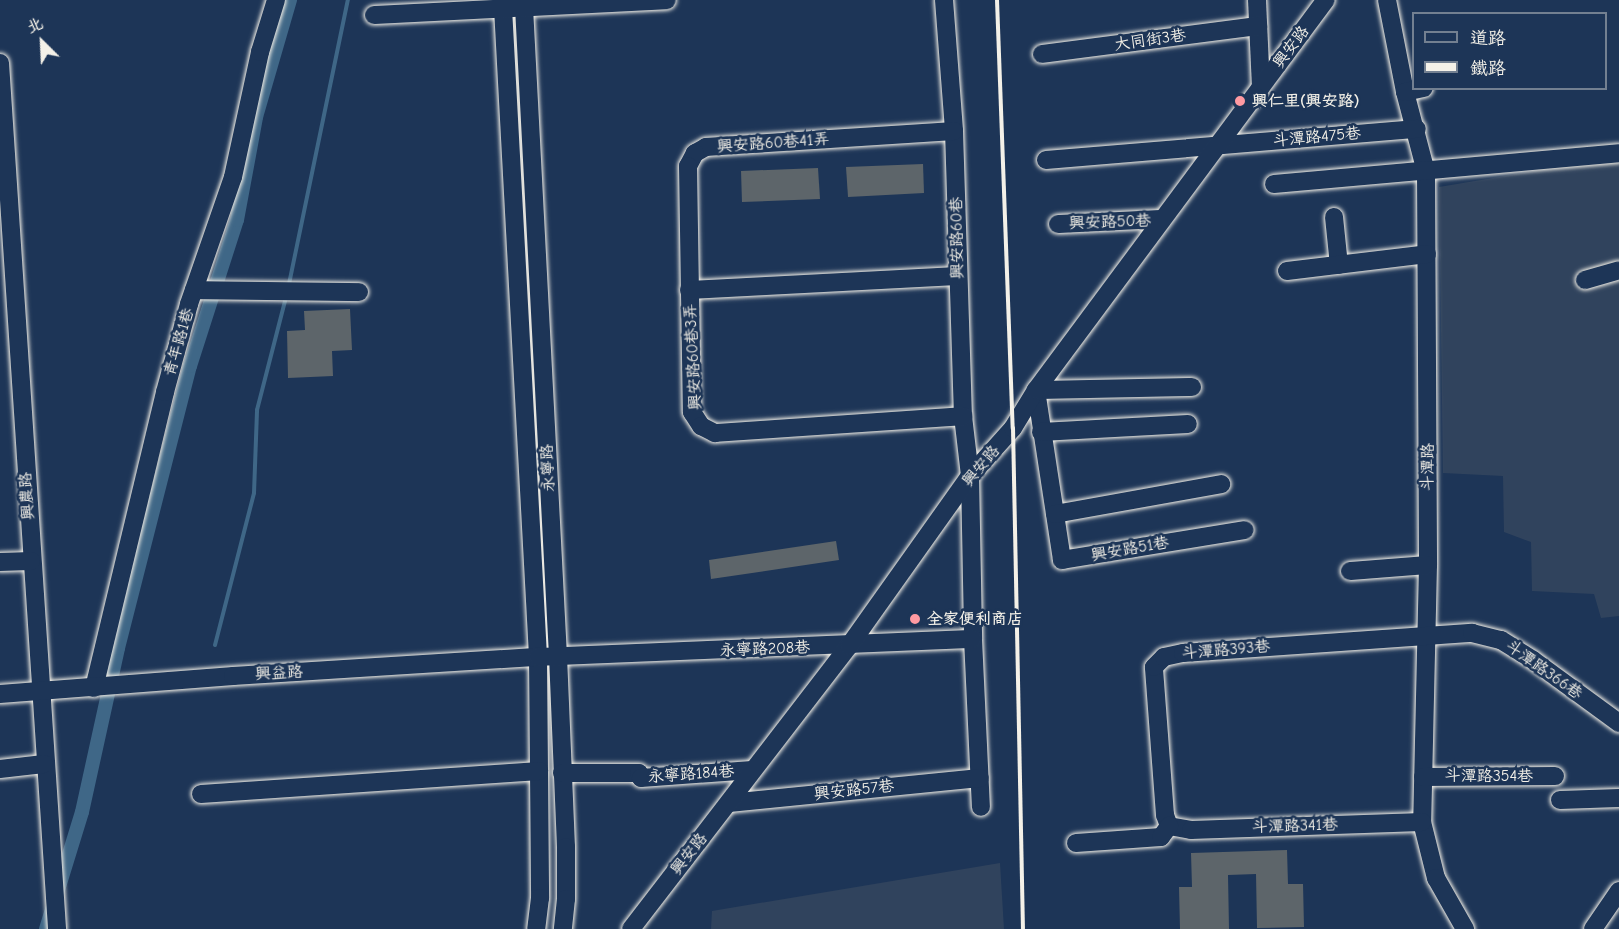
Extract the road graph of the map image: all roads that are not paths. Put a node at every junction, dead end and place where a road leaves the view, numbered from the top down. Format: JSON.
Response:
{"nodes":[{"id":1,"x":276,"y":0,"type":"edge"},
{"id":2,"x":667,"y":0,"type":"edge"},
{"id":3,"x":944,"y":0,"type":"edge"},
{"id":4,"x":1257,"y":0,"type":"edge"},
{"id":5,"x":1326,"y":0,"type":"edge"},
{"id":6,"x":1387,"y":0,"type":"edge"},
{"id":7,"x":513,"y":6,"type":"edge"},
{"id":8,"x":374,"y":15,"type":"dead end"},
{"id":9,"x":1258,"y":26,"type":"junction"},
{"id":10,"x":1042,"y":54,"type":"dead end"},
{"id":11,"x":0,"y":63,"type":"edge"},
{"id":12,"x":1261,"y":87,"type":"junction"},
{"id":13,"x":1414,"y":90,"type":"edge"},
{"id":14,"x":1405,"y":92,"type":"junction"},
{"id":15,"x":1417,"y":129,"type":"junction"},
{"id":16,"x":954,"y":131,"type":"junction"},
{"id":17,"x":1217,"y":146,"type":"junction"},
{"id":18,"x":1619,"y":153,"type":"edge"},
{"id":19,"x":1046,"y":160,"type":"dead end"},
{"id":20,"x":1426,"y":172,"type":"junction"},
{"id":21,"x":1274,"y":184,"type":"dead end"},
{"id":22,"x":1334,"y":217,"type":"dead end"},
{"id":23,"x":1161,"y":219,"type":"junction"},
{"id":24,"x":1058,"y":224,"type":"dead end"},
{"id":25,"x":1427,"y":254,"type":"junction"},
{"id":26,"x":1339,"y":265,"type":"junction"},
{"id":27,"x":1619,"y":270,"type":"edge"},
{"id":28,"x":1287,"y":271,"type":"dead end"},
{"id":29,"x":957,"y":276,"type":"junction"},
{"id":30,"x":1585,"y":280,"type":"dead end"},
{"id":31,"x":194,"y":290,"type":"junction"},
{"id":32,"x":689,"y":290,"type":"junction"},
{"id":33,"x":359,"y":292,"type":"dead end"},
{"id":34,"x":1192,"y":387,"type":"dead end"},
{"id":35,"x":1036,"y":390,"type":"junction"},
{"id":36,"x":963,"y":416,"type":"junction"},
{"id":37,"x":1188,"y":424,"type":"dead end"},
{"id":38,"x":1041,"y":432,"type":"junction"},
{"id":39,"x":970,"y":476,"type":"junction"},
{"id":40,"x":1221,"y":484,"type":"dead end"},
{"id":41,"x":1054,"y":514,"type":"junction"},
{"id":42,"x":1245,"y":530,"type":"dead end"},
{"id":43,"x":31,"y":561,"type":"junction"},
{"id":44,"x":0,"y":562,"type":"edge"},
{"id":45,"x":1428,"y":566,"type":"junction"},
{"id":46,"x":1350,"y":571,"type":"dead end"},
{"id":47,"x":1426,"y":635,"type":"junction"},
{"id":48,"x":973,"y":639,"type":"junction"},
{"id":49,"x":849,"y":646,"type":"junction"},
{"id":50,"x":558,"y":656,"type":"junction"},
{"id":51,"x":538,"y":657,"type":"junction"},
{"id":52,"x":94,"y":688,"type":"junction"},
{"id":53,"x":40,"y":691,"type":"junction"},
{"id":54,"x":0,"y":694,"type":"edge"},
{"id":55,"x":1619,"y":723,"type":"edge"},
{"id":56,"x":44,"y":764,"type":"junction"},
{"id":57,"x":0,"y":769,"type":"edge"},
{"id":58,"x":752,"y":770,"type":"junction"},
{"id":59,"x":539,"y":771,"type":"junction"},
{"id":60,"x":562,"y":773,"type":"junction"},
{"id":61,"x":1555,"y":776,"type":"dead end"},
{"id":62,"x":1423,"y":777,"type":"junction"},
{"id":63,"x":980,"y":778,"type":"junction"},
{"id":64,"x":201,"y":794,"type":"dead end"},
{"id":65,"x":1619,"y":798,"type":"edge"},
{"id":66,"x":1560,"y":800,"type":"dead end"},
{"id":67,"x":729,"y":803,"type":"junction"},
{"id":68,"x":981,"y":807,"type":"dead end"},
{"id":69,"x":1422,"y":822,"type":"junction"},
{"id":70,"x":1169,"y":826,"type":"junction"},
{"id":71,"x":1076,"y":843,"type":"dead end"},
{"id":72,"x":1619,"y":891,"type":"edge"},
{"id":73,"x":57,"y":929,"type":"edge"},
{"id":74,"x":536,"y":929,"type":"edge"},
{"id":75,"x":563,"y":929,"type":"edge"},
{"id":76,"x":631,"y":929,"type":"edge"},
{"id":77,"x":1465,"y":929,"type":"edge"},
{"id":78,"x":1593,"y":929,"type":"edge"}],
"edges":[{"from":1,"to":31,"type":"street","name":"青年路1巷"},
{"from":2,"to":7,"type":"street"},
{"from":3,"to":16,"type":"street","name":"興安路60巷"},
{"from":4,"to":9,"type":"street"},
{"from":5,"to":12,"type":"street","name":"興安路"},
{"from":6,"to":14,"type":"street","name":"斗潭路"},
{"from":7,"to":8,"type":"street"},
{"from":7,"to":50,"type":"street","name":"永寧路"},
{"from":7,"to":51,"type":"street","name":"永寧路"},
{"from":9,"to":10,"type":"street","name":"大同街3巷"},
{"from":9,"to":12,"type":"street"},
{"from":11,"to":43,"type":"street","name":"興農路"},
{"from":12,"to":17,"type":"street","name":"興安路"},
{"from":13,"to":14,"type":"street"},
{"from":14,"to":15,"type":"street","name":"斗潭路"},
{"from":15,"to":17,"type":"street","name":"斗潭路475巷"},
{"from":15,"to":20,"type":"street","name":"斗潭路"},
{"from":16,"to":29,"type":"street","name":"興安路60巷"},
{"from":16,"to":32,"type":"street","name":"興安路60巷41弄"},
{"from":17,"to":19,"type":"street","name":"斗潭路475巷"},
{"from":17,"to":23,"type":"street","name":"興安路"},
{"from":18,"to":20,"type":"street"},
{"from":20,"to":21,"type":"street"},
{"from":20,"to":25,"type":"street","name":"斗潭路"},
{"from":22,"to":26,"type":"street"},
{"from":23,"to":24,"type":"street","name":"興安路50巷"},
{"from":23,"to":35,"type":"street","name":"興安路"},
{"from":25,"to":26,"type":"street"},
{"from":25,"to":45,"type":"street","name":"斗潭路"},
{"from":26,"to":28,"type":"street"},
{"from":27,"to":30,"type":"street"},
{"from":29,"to":32,"type":"street","name":"興安路60巷3弄"},
{"from":29,"to":36,"type":"street","name":"興安路60巷"},
{"from":31,"to":33,"type":"street"},
{"from":31,"to":52,"type":"street","name":"青年路1巷"},
{"from":32,"to":36,"type":"street","name":"興安路60巷3弄"},
{"from":34,"to":35,"type":"street"},
{"from":35,"to":38,"type":"street","name":"興安路51巷"},
{"from":35,"to":39,"type":"street","name":"興安路"},
{"from":36,"to":39,"type":"street","name":"興安路60巷"},
{"from":37,"to":38,"type":"street"},
{"from":38,"to":41,"type":"street","name":"興安路51巷"},
{"from":39,"to":48,"type":"street","name":"興安路60巷"},
{"from":39,"to":49,"type":"street","name":"興安路"},
{"from":40,"to":41,"type":"street"},
{"from":41,"to":42,"type":"street","name":"興安路51巷"},
{"from":43,"to":44,"type":"street"},
{"from":43,"to":53,"type":"street","name":"興農路"},
{"from":45,"to":46,"type":"street"},
{"from":45,"to":47,"type":"street","name":"斗潭路"},
{"from":47,"to":55,"type":"street","name":"斗潭路366巷"},
{"from":47,"to":62,"type":"street","name":"斗潭路"},
{"from":47,"to":70,"type":"street","name":"斗潭路393巷"},
{"from":48,"to":49,"type":"street","name":"永寧路208巷"},
{"from":48,"to":63,"type":"street","name":"興安路60巷"},
{"from":49,"to":50,"type":"street","name":"永寧路208巷"},
{"from":49,"to":58,"type":"street","name":"興安路"},
{"from":50,"to":51,"type":"street","name":"興益路"},
{"from":50,"to":60,"type":"street","name":"永寧路"},
{"from":51,"to":52,"type":"street","name":"興益路"},
{"from":51,"to":59,"type":"street","name":"永寧路"},
{"from":52,"to":53,"type":"street","name":"興益路"},
{"from":53,"to":54,"type":"street","name":"興益路"},
{"from":53,"to":56,"type":"street","name":"興農路"},
{"from":56,"to":57,"type":"street"},
{"from":56,"to":73,"type":"street","name":"興農路"},
{"from":58,"to":60,"type":"street","name":"永寧路184巷"},
{"from":58,"to":67,"type":"street","name":"興安路"},
{"from":59,"to":64,"type":"street"},
{"from":59,"to":74,"type":"street","name":"永寧路"},
{"from":60,"to":75,"type":"street","name":"永寧路"},
{"from":61,"to":62,"type":"street","name":"斗潭路354巷"},
{"from":62,"to":69,"type":"street","name":"斗潭路"},
{"from":63,"to":67,"type":"street","name":"興安路57巷"},
{"from":63,"to":68,"type":"street","name":"興安路60巷"},
{"from":65,"to":66,"type":"street"},
{"from":67,"to":76,"type":"street","name":"興安路"},
{"from":69,"to":70,"type":"street","name":"斗潭路341巷"},
{"from":69,"to":77,"type":"street","name":"斗潭路"},
{"from":70,"to":71,"type":"street"},
{"from":72,"to":78,"type":"street"}]}
